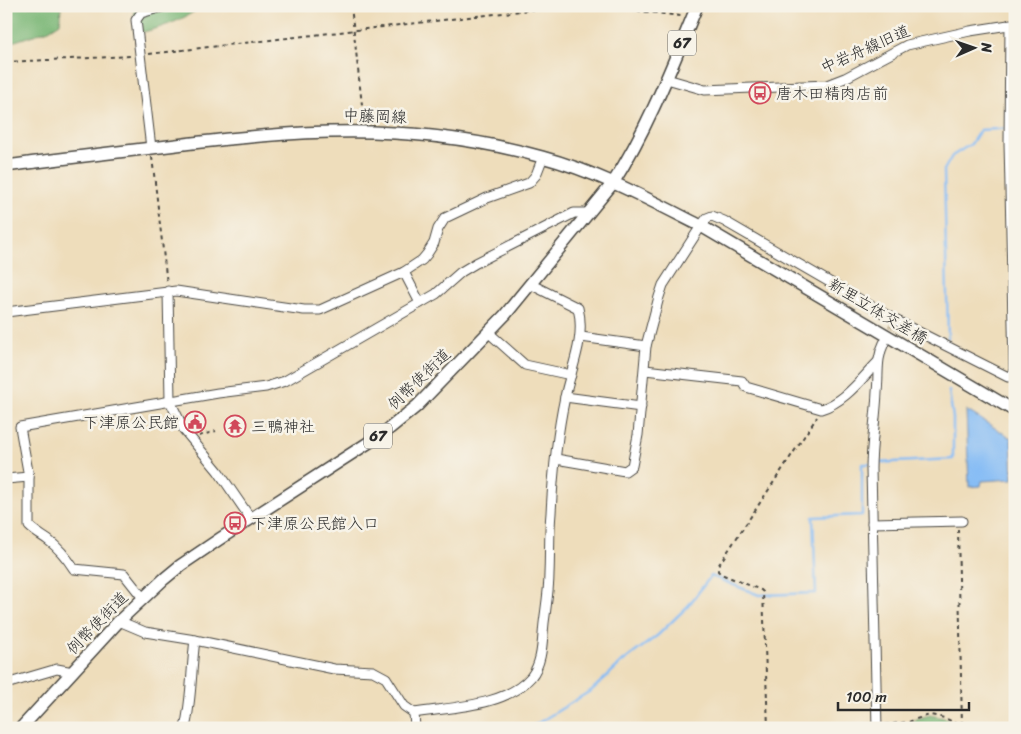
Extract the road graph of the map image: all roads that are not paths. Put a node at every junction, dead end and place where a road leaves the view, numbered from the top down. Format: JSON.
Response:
{"nodes":[{"id":1,"x":166,"y":6,"type":"edge"},
{"id":2,"x":697,"y":6,"type":"edge"},
{"id":3,"x":1013,"y":24,"type":"edge"},
{"id":4,"x":667,"y":80,"type":"junction"},
{"id":5,"x":151,"y":148,"type":"junction"},
{"id":6,"x":543,"y":157,"type":"junction"},
{"id":7,"x":6,"y":166,"type":"edge"},
{"id":8,"x":613,"y":183,"type":"junction"},
{"id":9,"x":588,"y":213,"type":"junction"},
{"id":10,"x":701,"y":226,"type":"junction"},
{"id":11,"x":725,"y":239,"type":"joint"},
{"id":12,"x":404,"y":272,"type":"junction"},
{"id":13,"x":530,"y":284,"type":"junction"},
{"id":14,"x":168,"y":291,"type":"junction"},
{"id":15,"x":420,"y":303,"type":"junction"},
{"id":16,"x":6,"y":312,"type":"edge"},
{"id":17,"x":489,"y":332,"type":"junction"},
{"id":18,"x":580,"y":338,"type":"junction"},
{"id":19,"x":884,"y":343,"type":"tunnel mouth"},
{"id":20,"x":646,"y":346,"type":"junction"},
{"id":21,"x":878,"y":362,"type":"junction"},
{"id":22,"x":644,"y":370,"type":"junction"},
{"id":23,"x":570,"y":375,"type":"junction"},
{"id":24,"x":565,"y":397,"type":"junction"},
{"id":25,"x":170,"y":401,"type":"junction"},
{"id":26,"x":641,"y":407,"type":"junction"},
{"id":27,"x":1015,"y":411,"type":"edge"},
{"id":28,"x":556,"y":459,"type":"junction"},
{"id":29,"x":29,"y":477,"type":"junction"},
{"id":30,"x":6,"y":479,"type":"edge"},
{"id":31,"x":251,"y":519,"type":"junction"},
{"id":32,"x":960,"y":521,"type":"road end"},
{"id":33,"x":872,"y":523,"type":"junction"},
{"id":34,"x":143,"y":598,"type":"junction"},
{"id":35,"x":119,"y":621,"type":"junction"},
{"id":36,"x":195,"y":640,"type":"junction"},
{"id":37,"x":73,"y":672,"type":"junction"},
{"id":38,"x":6,"y":684,"type":"edge"},
{"id":39,"x":414,"y":713,"type":"junction"},
{"id":40,"x":877,"y":727,"type":"edge"},
{"id":41,"x":21,"y":728,"type":"edge"},
{"id":42,"x":185,"y":728,"type":"edge"},
{"id":43,"x":415,"y":728,"type":"edge"}],
"edges":[{"from":1,"to":5,"type":"street"},
{"from":2,"to":4,"type":"main road","name":"例幣使街道","number":"67"},
{"from":3,"to":4,"type":"street","name":"中岩舟線旧道"},
{"from":3,"to":10,"type":"street"},
{"from":4,"to":8,"type":"main road","name":"例幣使街道","number":"67"},
{"from":5,"to":6,"type":"main road","name":"中藤岡線"},
{"from":5,"to":7,"type":"main road","name":"中藤岡線"},
{"from":6,"to":8,"type":"main road","name":"中藤岡線"},
{"from":6,"to":12,"type":"street"},
{"from":8,"to":9,"type":"main road","name":"例幣使街道","number":"67"},
{"from":8,"to":10,"type":"main road","name":"中藤岡線"},
{"from":9,"to":13,"type":"main road","name":"例幣使街道","number":"67"},
{"from":9,"to":15,"type":"street"},
{"from":10,"to":11,"type":"main road","name":"中藤岡線"},
{"from":10,"to":20,"type":"street"},
{"from":11,"to":27,"type":"main road","name":"新里立体交差橋"},
{"from":12,"to":14,"type":"street"},
{"from":12,"to":15,"type":"street"},
{"from":13,"to":17,"type":"main road","name":"例幣使街道","number":"67"},
{"from":13,"to":18,"type":"street"},
{"from":14,"to":16,"type":"street"},
{"from":14,"to":25,"type":"street"},
{"from":15,"to":25,"type":"street"},
{"from":17,"to":23,"type":"street"},
{"from":17,"to":31,"type":"main road","name":"例幣使街道","number":"67"},
{"from":18,"to":20,"type":"street"},
{"from":18,"to":23,"type":"street"},
{"from":19,"to":21,"type":"street"},
{"from":20,"to":22,"type":"street"},
{"from":21,"to":22,"type":"street"},
{"from":21,"to":33,"type":"street"},
{"from":22,"to":26,"type":"street"},
{"from":23,"to":24,"type":"street"},
{"from":24,"to":26,"type":"street"},
{"from":24,"to":28,"type":"street"},
{"from":25,"to":29,"type":"street"},
{"from":25,"to":31,"type":"street"},
{"from":26,"to":28,"type":"street"},
{"from":28,"to":39,"type":"street"},
{"from":29,"to":30,"type":"street"},
{"from":29,"to":34,"type":"street"},
{"from":31,"to":34,"type":"main road","name":"例幣使街道","number":"67"},
{"from":32,"to":33,"type":"street"},
{"from":33,"to":40,"type":"street"},
{"from":34,"to":35,"type":"main road","name":"例幣使街道","number":"67"},
{"from":35,"to":36,"type":"street"},
{"from":35,"to":37,"type":"main road","name":"例幣使街道","number":"67"},
{"from":36,"to":39,"type":"street"},
{"from":36,"to":42,"type":"street"},
{"from":37,"to":38,"type":"street"},
{"from":37,"to":41,"type":"main road","name":"例幣使街道","number":"67"},
{"from":39,"to":43,"type":"street"}]}
